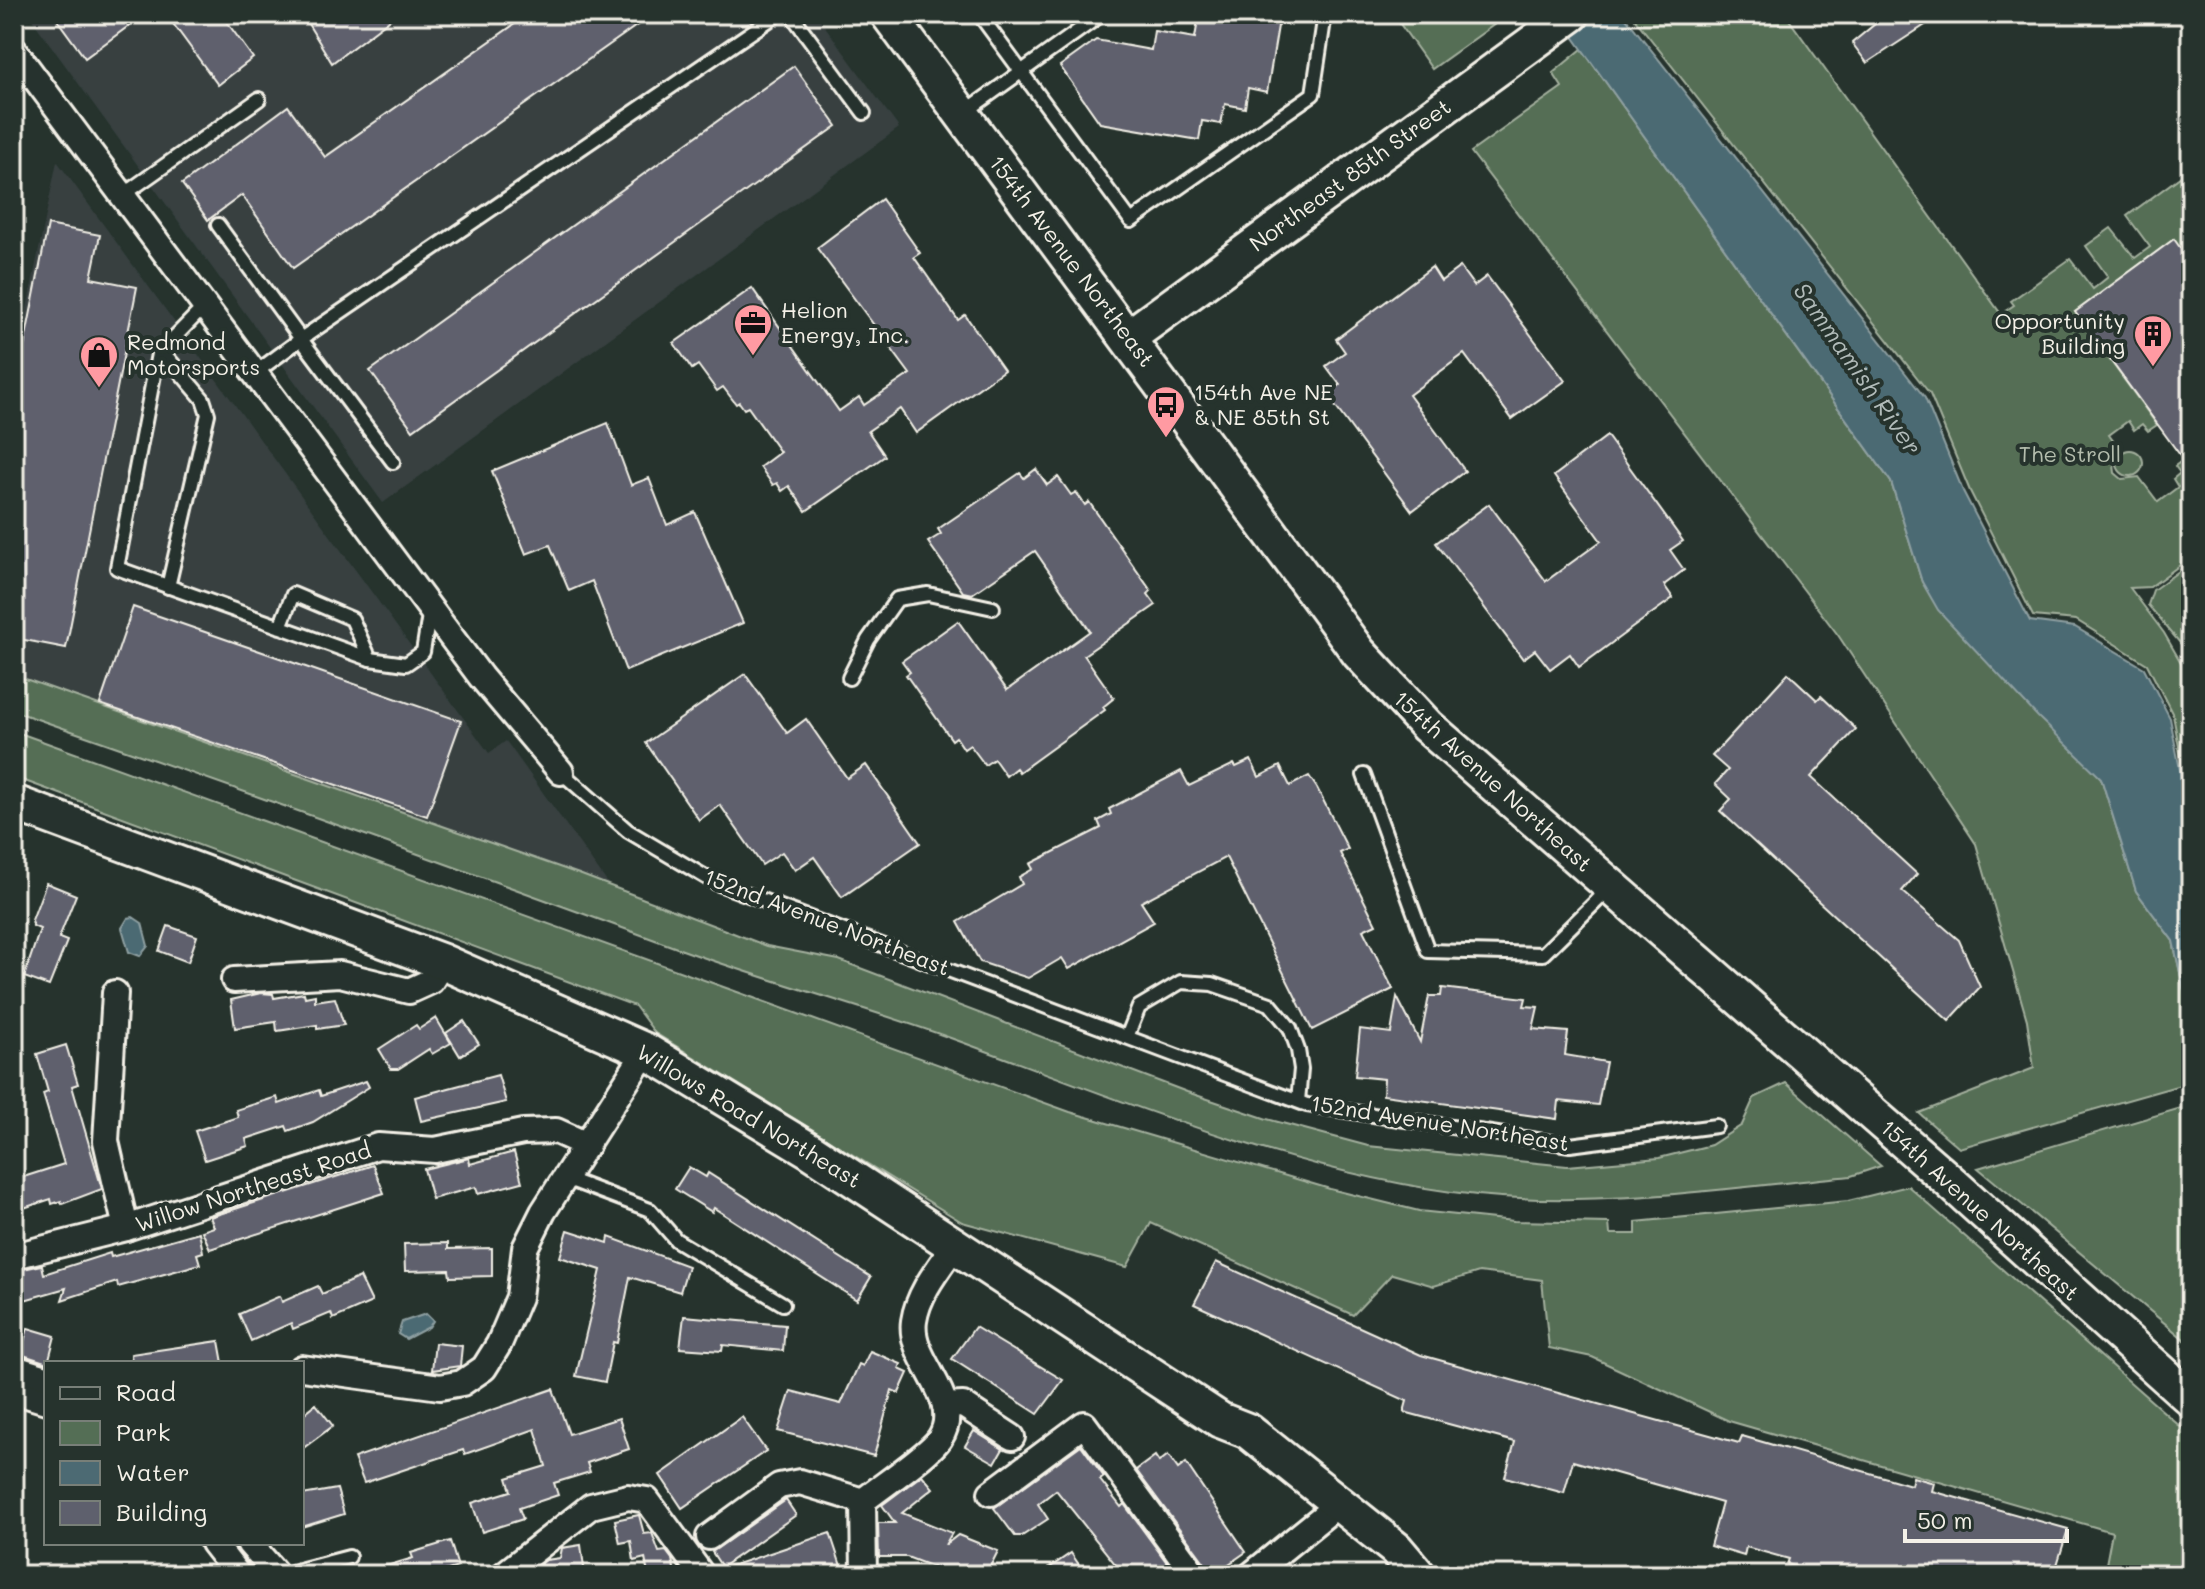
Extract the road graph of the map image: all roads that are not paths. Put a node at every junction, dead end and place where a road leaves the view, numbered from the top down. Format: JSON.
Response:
{"nodes":[{"id":1,"x":778,"y":14,"type":"edge"},
{"id":2,"x":791,"y":14,"type":"edge"},
{"id":3,"x":888,"y":14,"type":"edge"},
{"id":4,"x":979,"y":14,"type":"edge"},
{"id":5,"x":1102,"y":14,"type":"edge"},
{"id":6,"x":1325,"y":14,"type":"edge"},
{"id":7,"x":1572,"y":14,"type":"edge"},
{"id":8,"x":14,"y":50,"type":"edge"},
{"id":9,"x":1020,"y":72,"type":"junction"},
{"id":10,"x":259,"y":99,"type":"dead end"},
{"id":11,"x":864,"y":113,"type":"dead end"},
{"id":12,"x":962,"y":114,"type":"junction"},
{"id":13,"x":123,"y":195,"type":"junction"},
{"id":14,"x":218,"y":225,"type":"dead end"},
{"id":15,"x":205,"y":306,"type":"junction"},
{"id":16,"x":1129,"y":337,"type":"junction"},
{"id":17,"x":301,"y":339,"type":"junction"},
{"id":18,"x":161,"y":350,"type":"junction"},
{"id":19,"x":255,"y":373,"type":"junction"},
{"id":20,"x":393,"y":462,"type":"dead end"},
{"id":21,"x":168,"y":587,"type":"junction"},
{"id":22,"x":430,"y":605,"type":"junction"},
{"id":23,"x":993,"y":608,"type":"dead end"},
{"id":24,"x":280,"y":627,"type":"junction"},
{"id":25,"x":370,"y":659,"type":"junction"},
{"id":26,"x":849,"y":678,"type":"dead end"},
{"id":27,"x":561,"y":772,"type":"joint"},
{"id":28,"x":1364,"y":775,"type":"dead end"},
{"id":29,"x":14,"y":803,"type":"edge"},
{"id":30,"x":1612,"y":887,"type":"junction"},
{"id":31,"x":443,"y":962,"type":"junction"},
{"id":32,"x":234,"y":980,"type":"dead end"},
{"id":33,"x":115,"y":993,"type":"dead end"},
{"id":34,"x":1127,"y":1037,"type":"junction"},
{"id":35,"x":646,"y":1051,"type":"junction"},
{"id":36,"x":1298,"y":1101,"type":"junction"},
{"id":37,"x":1716,"y":1126,"type":"dead end"},
{"id":38,"x":587,"y":1145,"type":"junction"},
{"id":39,"x":565,"y":1178,"type":"junction"},
{"id":40,"x":126,"y":1228,"type":"junction"},
{"id":41,"x":955,"y":1245,"type":"junction"},
{"id":42,"x":14,"y":1256,"type":"edge"},
{"id":43,"x":783,"y":1304,"type":"dead end"},
{"id":44,"x":14,"y":1368,"type":"edge"},
{"id":45,"x":304,"y":1368,"type":"edge"},
{"id":46,"x":44,"y":1377,"type":"edge"},
{"id":47,"x":14,"y":1391,"type":"edge"},
{"id":48,"x":2191,"y":1399,"type":"edge"},
{"id":49,"x":44,"y":1400,"type":"edge"},
{"id":50,"x":945,"y":1406,"type":"junction"},
{"id":51,"x":1220,"y":1420,"type":"junction"},
{"id":52,"x":1012,"y":1437,"type":"dead end"},
{"id":53,"x":991,"y":1493,"type":"dead end"},
{"id":54,"x":863,"y":1501,"type":"junction"},
{"id":55,"x":1325,"y":1515,"type":"junction"},
{"id":56,"x":709,"y":1537,"type":"dead end"},
{"id":57,"x":215,"y":1545,"type":"edge"},
{"id":58,"x":251,"y":1545,"type":"edge"},
{"id":59,"x":349,"y":1557,"type":"dead end"},
{"id":60,"x":238,"y":1575,"type":"edge"},
{"id":61,"x":279,"y":1575,"type":"edge"},
{"id":62,"x":503,"y":1575,"type":"edge"},
{"id":63,"x":702,"y":1575,"type":"edge"},
{"id":64,"x":864,"y":1575,"type":"edge"},
{"id":65,"x":1195,"y":1575,"type":"edge"},
{"id":66,"x":1251,"y":1575,"type":"edge"},
{"id":67,"x":1415,"y":1575,"type":"edge"}],
"edges":[{"from":1,"to":17,"type":"lane"},
{"from":2,"to":11,"type":"lane"},
{"from":3,"to":12,"type":"street","name":"154th Avenue Northeast"},
{"from":4,"to":9,"type":"lane"},
{"from":5,"to":9,"type":"lane"},
{"from":6,"to":9,"type":"lane"},
{"from":7,"to":16,"type":"street","name":"Northeast 85th Street"},
{"from":8,"to":13,"type":"street","name":"152nd Avenue Northeast"},
{"from":9,"to":12,"type":"lane"},
{"from":10,"to":13,"type":"lane"},
{"from":12,"to":16,"type":"street","name":"154th Avenue Northeast"},
{"from":13,"to":15,"type":"street","name":"152nd Avenue Northeast"},
{"from":14,"to":17,"type":"lane"},
{"from":15,"to":18,"type":"lane"},
{"from":15,"to":19,"type":"street","name":"152nd Avenue Northeast"},
{"from":16,"to":30,"type":"street","name":"154th Avenue Northeast"},
{"from":17,"to":19,"type":"lane"},
{"from":17,"to":20,"type":"lane"},
{"from":18,"to":21,"type":"lane"},
{"from":18,"to":21,"type":"lane"},
{"from":19,"to":22,"type":"street","name":"152nd Avenue Northeast"},
{"from":21,"to":24,"type":"lane"},
{"from":22,"to":25,"type":"lane"},
{"from":22,"to":27,"type":"street","name":"152nd Avenue Northeast"},
{"from":23,"to":26,"type":"lane"},
{"from":24,"to":25,"type":"lane"},
{"from":24,"to":25,"type":"lane"},
{"from":27,"to":34,"type":"lane","name":"152nd Avenue Northeast"},
{"from":28,"to":30,"type":"lane"},
{"from":29,"to":31,"type":"street","name":"Willows Road Northeast"},
{"from":30,"to":48,"type":"street","name":"154th Avenue Northeast"},
{"from":31,"to":32,"type":"street"},
{"from":31,"to":35,"type":"street","name":"Willows Road Northeast"},
{"from":33,"to":40,"type":"street"},
{"from":34,"to":36,"type":"lane","name":"152nd Avenue Northeast"},
{"from":34,"to":36,"type":"lane"},
{"from":35,"to":38,"type":"street"},
{"from":35,"to":41,"type":"street","name":"Willows Road Northeast"},
{"from":36,"to":37,"type":"lane","name":"152nd Avenue Northeast"},
{"from":38,"to":39,"type":"street"},
{"from":38,"to":40,"type":"street","name":"Willow Northeast Road"},
{"from":39,"to":43,"type":"lane"},
{"from":39,"to":45,"type":"street"},
{"from":40,"to":42,"type":"street","name":"Willow Northeast Road"},
{"from":41,"to":50,"type":"street"},
{"from":41,"to":51,"type":"street","name":"Willows Road Northeast"},
{"from":44,"to":46,"type":"street"},
{"from":47,"to":49,"type":"street"},
{"from":50,"to":52,"type":"street"},
{"from":50,"to":54,"type":"street"},
{"from":51,"to":55,"type":"street","name":"Willows Road Northeast"},
{"from":51,"to":67,"type":"street","name":"Willows Road Northeast"},
{"from":53,"to":65,"type":"street"},
{"from":54,"to":56,"type":"street"},
{"from":54,"to":64,"type":"street"},
{"from":55,"to":66,"type":"street"},
{"from":55,"to":67,"type":"street","name":"Willows Road Northeast"},
{"from":57,"to":60,"type":"street"},
{"from":58,"to":61,"type":"street"},
{"from":59,"to":61,"type":"lane"},
{"from":62,"to":63,"type":"street"}]}
